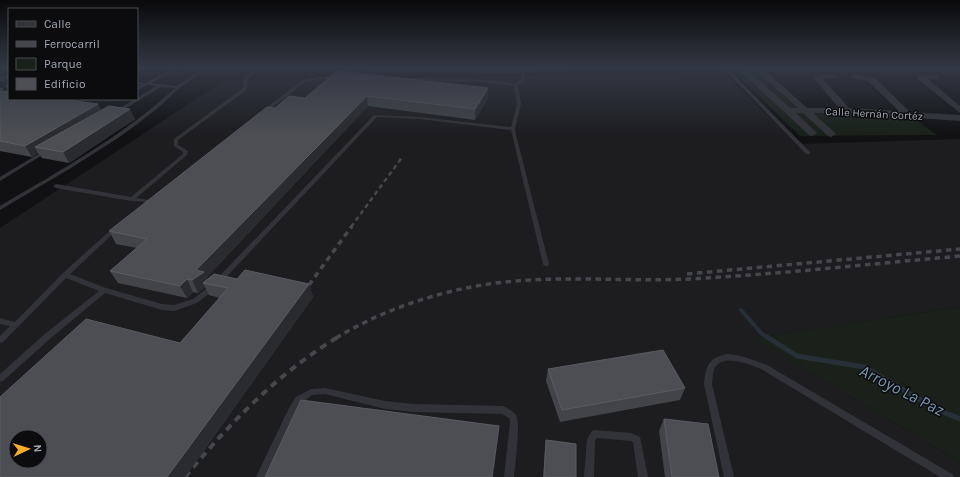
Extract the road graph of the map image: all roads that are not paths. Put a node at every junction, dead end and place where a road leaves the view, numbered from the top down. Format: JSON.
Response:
{"nodes":[{"id":1,"x":153,"y":90,"type":"edge"},
{"id":2,"x":175,"y":90,"type":"edge"},
{"id":3,"x":244,"y":90,"type":"edge"},
{"id":4,"x":292,"y":90,"type":"edge"},
{"id":5,"x":517,"y":90,"type":"edge"},
{"id":6,"x":747,"y":90,"type":"edge"},
{"id":7,"x":766,"y":90,"type":"edge"},
{"id":8,"x":783,"y":90,"type":"edge"},
{"id":9,"x":829,"y":90,"type":"edge"},
{"id":10,"x":883,"y":90,"type":"edge"},
{"id":11,"x":936,"y":90,"type":"edge"},
{"id":12,"x":138,"y":99,"type":"edge"},
{"id":13,"x":136,"y":100,"type":"edge"},
{"id":14,"x":846,"y":110,"type":"junction"},
{"id":15,"x":960,"y":110,"type":"edge"},
{"id":16,"x":788,"y":111,"type":"junction"},
{"id":17,"x":806,"y":111,"type":"junction"},
{"id":18,"x":907,"y":114,"type":"junction"},
{"id":19,"x":108,"y":116,"type":"edge"},
{"id":20,"x":257,"y":117,"type":"edge"},
{"id":21,"x":960,"y":118,"type":"edge"},
{"id":22,"x":513,"y":129,"type":"junction"},
{"id":23,"x":812,"y":133,"type":"dead end"},
{"id":24,"x":831,"y":134,"type":"dead end"},
{"id":25,"x":54,"y":147,"type":"edge"},
{"id":26,"x":808,"y":153,"type":"dead end"},
{"id":27,"x":0,"y":178,"type":"edge"},
{"id":28,"x":56,"y":186,"type":"dead end"},
{"id":29,"x":153,"y":197,"type":"edge"},
{"id":30,"x":131,"y":199,"type":"junction"},
{"id":31,"x":148,"y":202,"type":"junction"},
{"id":32,"x":142,"y":206,"type":"edge"},
{"id":33,"x":0,"y":208,"type":"edge"},
{"id":34,"x":119,"y":226,"type":"edge"},
{"id":35,"x":546,"y":264,"type":"dead end"},
{"id":36,"x":65,"y":276,"type":"junction"},
{"id":37,"x":104,"y":290,"type":"junction"},
{"id":38,"x":0,"y":321,"type":"edge"},
{"id":39,"x":16,"y":325,"type":"junction"},
{"id":40,"x":0,"y":340,"type":"edge"},
{"id":41,"x":0,"y":379,"type":"edge"},
{"id":42,"x":261,"y":477,"type":"edge"},
{"id":43,"x":509,"y":477,"type":"edge"},
{"id":44,"x":588,"y":477,"type":"edge"},
{"id":45,"x":643,"y":477,"type":"edge"},
{"id":46,"x":729,"y":477,"type":"edge"},
{"id":47,"x":949,"y":477,"type":"edge"}],
"edges":[{"from":1,"to":12,"type":"lane"},
{"from":2,"to":33,"type":"lane"},
{"from":3,"to":30,"type":"lane"},
{"from":4,"to":20,"type":"lane"},
{"from":5,"to":22,"type":"lane"},
{"from":6,"to":26,"type":"lane"},
{"from":7,"to":16,"type":"street"},
{"from":8,"to":17,"type":"street"},
{"from":9,"to":14,"type":"street"},
{"from":10,"to":18,"type":"street"},
{"from":11,"to":15,"type":"street"},
{"from":13,"to":19,"type":"lane"},
{"from":14,"to":17,"type":"street","name":"Calle Hernán Cortéz"},
{"from":14,"to":18,"type":"street","name":"Calle Hernán Cortéz"},
{"from":16,"to":17,"type":"street","name":"Calle Hernán Cortéz"},
{"from":16,"to":23,"type":"street"},
{"from":17,"to":24,"type":"street"},
{"from":18,"to":21,"type":"street","name":"Calle Hernán Cortéz"},
{"from":22,"to":35,"type":"lane"},
{"from":22,"to":37,"type":"lane"},
{"from":25,"to":27,"type":"lane"},
{"from":28,"to":30,"type":"lane"},
{"from":29,"to":31,"type":"lane"},
{"from":30,"to":31,"type":"lane"},
{"from":31,"to":32,"type":"lane"},
{"from":34,"to":36,"type":"lane"},
{"from":36,"to":37,"type":"lane"},
{"from":36,"to":39,"type":"lane"},
{"from":37,"to":41,"type":"lane"},
{"from":38,"to":39,"type":"lane"},
{"from":39,"to":40,"type":"lane"},
{"from":42,"to":43,"type":"lane"},
{"from":44,"to":45,"type":"lane"},
{"from":46,"to":47,"type":"lane"}]}
